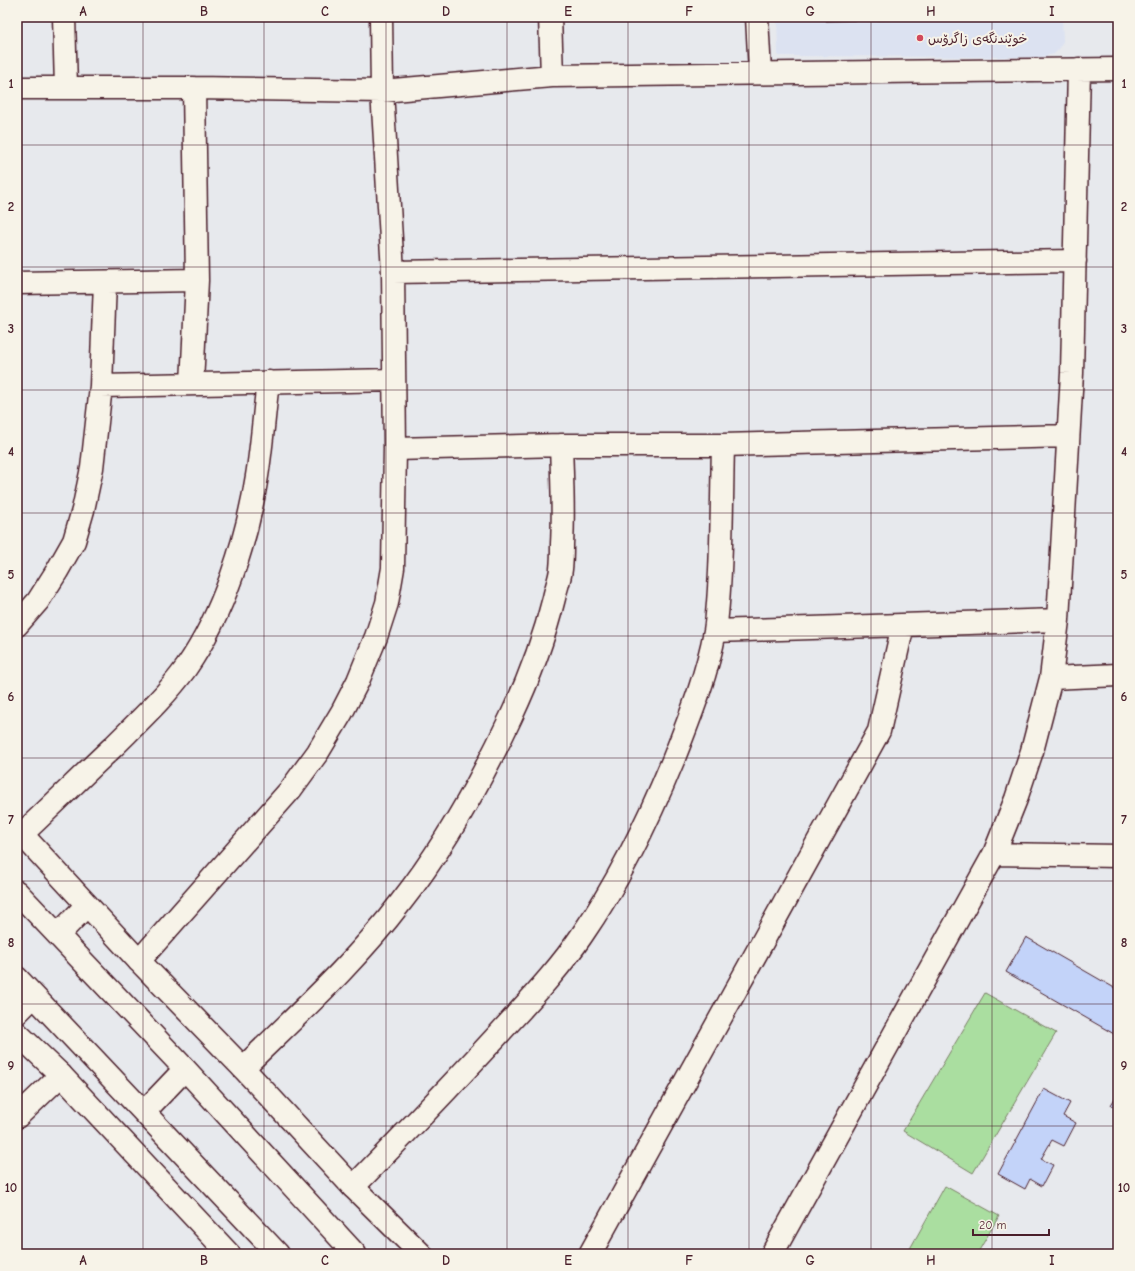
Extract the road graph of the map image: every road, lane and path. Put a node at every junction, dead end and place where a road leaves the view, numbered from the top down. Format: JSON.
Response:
{"nodes":[{"id":1,"x":64,"y":17,"type":"edge"},
{"id":2,"x":381,"y":17,"type":"edge"},
{"id":3,"x":550,"y":17,"type":"edge"},
{"id":4,"x":757,"y":17,"type":"edge"},
{"id":5,"x":1079,"y":69,"type":"junction"},
{"id":6,"x":1118,"y":69,"type":"edge"},
{"id":7,"x":760,"y":73,"type":"junction"},
{"id":8,"x":552,"y":76,"type":"junction"},
{"id":9,"x":66,"y":87,"type":"junction"},
{"id":10,"x":17,"y":88,"type":"edge"},
{"id":11,"x":194,"y":88,"type":"junction"},
{"id":12,"x":382,"y":91,"type":"junction"},
{"id":13,"x":1075,"y":261,"type":"junction"},
{"id":14,"x":393,"y":272,"type":"junction"},
{"id":15,"x":197,"y":280,"type":"junction"},
{"id":16,"x":105,"y":282,"type":"junction"},
{"id":17,"x":17,"y":283,"type":"edge"},
{"id":18,"x":394,"y":380,"type":"junction"},
{"id":19,"x":268,"y":382,"type":"junction"},
{"id":20,"x":192,"y":384,"type":"junction"},
{"id":21,"x":101,"y":386,"type":"junction"},
{"id":22,"x":1068,"y":436,"type":"junction"},
{"id":23,"x":723,"y":445,"type":"junction"},
{"id":24,"x":561,"y":446,"type":"junction"},
{"id":25,"x":395,"y":449,"type":"junction"},
{"id":26,"x":1058,"y":620,"type":"junction"},
{"id":27,"x":17,"y":625,"type":"edge"},
{"id":28,"x":903,"y":625,"type":"junction"},
{"id":29,"x":715,"y":631,"type":"junction"},
{"id":30,"x":1118,"y":675,"type":"edge"},
{"id":31,"x":1051,"y":678,"type":"junction"},
{"id":32,"x":20,"y":832,"type":"edge"},
{"id":33,"x":994,"y":854,"type":"junction"},
{"id":34,"x":1118,"y":856,"type":"edge"},
{"id":35,"x":17,"y":892,"type":"edge"},
{"id":36,"x":87,"y":905,"type":"junction"},
{"id":37,"x":58,"y":935,"type":"junction"},
{"id":38,"x":139,"y":961,"type":"junction"},
{"id":39,"x":17,"y":978,"type":"edge"},
{"id":40,"x":34,"y":996,"type":"junction"},
{"id":41,"x":17,"y":1013,"type":"edge"},
{"id":42,"x":17,"y":1033,"type":"edge"},
{"id":43,"x":243,"y":1068,"type":"junction"},
{"id":44,"x":186,"y":1069,"type":"junction"},
{"id":45,"x":61,"y":1076,"type":"junction"},
{"id":46,"x":144,"y":1112,"type":"junction"},
{"id":47,"x":17,"y":1117,"type":"edge"},
{"id":48,"x":353,"y":1187,"type":"junction"},
{"id":49,"x":229,"y":1254,"type":"edge"},
{"id":50,"x":278,"y":1254,"type":"edge"},
{"id":51,"x":355,"y":1254,"type":"edge"},
{"id":52,"x":421,"y":1254,"type":"edge"},
{"id":53,"x":590,"y":1254,"type":"edge"},
{"id":54,"x":772,"y":1254,"type":"edge"}],
"edges":[{"from":1,"to":9,"type":"street"},
{"from":2,"to":12,"type":"street"},
{"from":3,"to":8,"type":"street"},
{"from":4,"to":7,"type":"street"},
{"from":5,"to":6,"type":"street"},
{"from":5,"to":7,"type":"street"},
{"from":5,"to":13,"type":"street"},
{"from":7,"to":8,"type":"street"},
{"from":8,"to":12,"type":"street"},
{"from":9,"to":10,"type":"street"},
{"from":9,"to":11,"type":"street"},
{"from":11,"to":12,"type":"street"},
{"from":11,"to":15,"type":"street"},
{"from":12,"to":14,"type":"street"},
{"from":13,"to":14,"type":"street"},
{"from":13,"to":22,"type":"street"},
{"from":14,"to":18,"type":"street"},
{"from":15,"to":16,"type":"street"},
{"from":15,"to":20,"type":"street"},
{"from":16,"to":17,"type":"street"},
{"from":16,"to":21,"type":"street"},
{"from":18,"to":19,"type":"street"},
{"from":18,"to":25,"type":"street"},
{"from":19,"to":20,"type":"street"},
{"from":19,"to":32,"type":"street"},
{"from":20,"to":21,"type":"street"},
{"from":21,"to":27,"type":"street"},
{"from":22,"to":23,"type":"street"},
{"from":22,"to":26,"type":"street"},
{"from":23,"to":24,"type":"street"},
{"from":23,"to":29,"type":"street"},
{"from":24,"to":25,"type":"street"},
{"from":24,"to":43,"type":"street"},
{"from":25,"to":38,"type":"street"},
{"from":26,"to":28,"type":"street"},
{"from":26,"to":31,"type":"street"},
{"from":28,"to":29,"type":"street"},
{"from":28,"to":53,"type":"street"},
{"from":29,"to":48,"type":"street"},
{"from":30,"to":31,"type":"street"},
{"from":31,"to":33,"type":"street"},
{"from":32,"to":36,"type":"street"},
{"from":33,"to":34,"type":"street"},
{"from":33,"to":54,"type":"street"},
{"from":35,"to":37,"type":"street"},
{"from":36,"to":37,"type":"street"},
{"from":36,"to":38,"type":"street"},
{"from":37,"to":44,"type":"street"},
{"from":38,"to":43,"type":"street"},
{"from":39,"to":40,"type":"street"},
{"from":40,"to":41,"type":"street"},
{"from":40,"to":46,"type":"street"},
{"from":42,"to":45,"type":"street"},
{"from":43,"to":48,"type":"street"},
{"from":44,"to":46,"type":"street"},
{"from":44,"to":51,"type":"street"},
{"from":45,"to":47,"type":"street"},
{"from":45,"to":49,"type":"street"},
{"from":46,"to":50,"type":"street"},
{"from":48,"to":52,"type":"street"}]}
